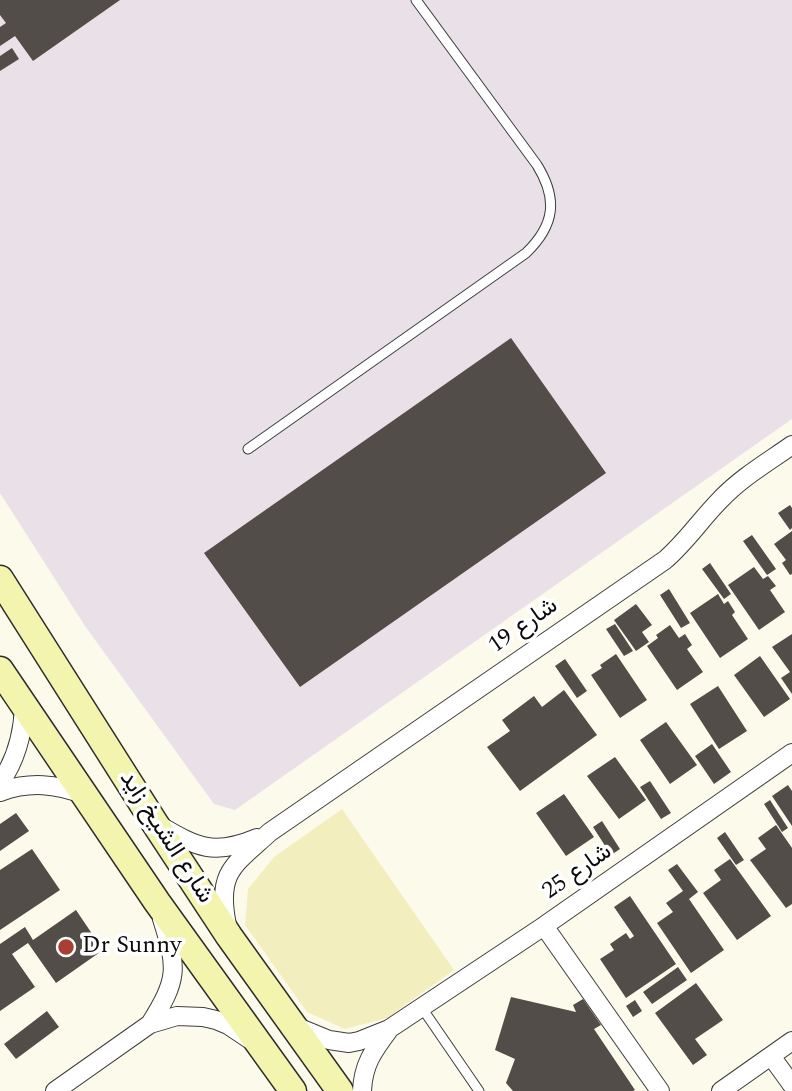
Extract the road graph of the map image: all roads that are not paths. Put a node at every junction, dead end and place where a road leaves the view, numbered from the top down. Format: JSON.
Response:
{"nodes":[{"id":1,"x":416,"y":0,"type":"edge"},
{"id":2,"x":792,"y":445,"type":"edge"},
{"id":3,"x":248,"y":449,"type":"dead end"},
{"id":4,"x":0,"y":579,"type":"edge"},
{"id":5,"x":0,"y":670,"type":"edge"},
{"id":6,"x":24,"y":706,"type":"junction"},
{"id":7,"x":792,"y":753,"type":"edge"},
{"id":8,"x":0,"y":783,"type":"edge"},
{"id":9,"x":0,"y":792,"type":"edge"},
{"id":10,"x":85,"y":795,"type":"junction"},
{"id":11,"x":154,"y":822,"type":"junction"},
{"id":12,"x":270,"y":832,"type":"junction"},
{"id":13,"x":157,"y":902,"type":"junction"},
{"id":14,"x":544,"y":926,"type":"junction"},
{"id":15,"x":229,"y":936,"type":"junction"},
{"id":16,"x":422,"y":1008,"type":"junction"},
{"id":17,"x":150,"y":1024,"type":"junction"},
{"id":18,"x":293,"y":1026,"type":"junction"},
{"id":19,"x":390,"y":1029,"type":"junction"},
{"id":20,"x":792,"y":1041,"type":"edge"},
{"id":21,"x":261,"y":1046,"type":"junction"},
{"id":22,"x":771,"y":1056,"type":"junction"},
{"id":23,"x":792,"y":1085,"type":"edge"},
{"id":24,"x":55,"y":1091,"type":"edge"},
{"id":25,"x":293,"y":1091,"type":"edge"},
{"id":26,"x":340,"y":1091,"type":"edge"},
{"id":27,"x":362,"y":1091,"type":"edge"},
{"id":28,"x":479,"y":1091,"type":"edge"},
{"id":29,"x":660,"y":1091,"type":"edge"},
{"id":30,"x":721,"y":1091,"type":"edge"}],
"edges":[{"from":1,"to":3,"type":"lane"},
{"from":2,"to":12,"type":"street","name":"شارع 19"},
{"from":4,"to":11,"type":"main road","name":"شارع الشيخ زايد"},
{"from":5,"to":6,"type":"main road","name":"شارع الشيخ زايد"},
{"from":6,"to":8,"type":"street"},
{"from":6,"to":10,"type":"main road","name":"شارع الشيخ زايد"},
{"from":7,"to":14,"type":"street","name":"شارع 25"},
{"from":9,"to":10,"type":"street"},
{"from":10,"to":13,"type":"main road","name":"شارع الشيخ زايد"},
{"from":11,"to":12,"type":"street"},
{"from":11,"to":15,"type":"main road","name":"شارع الشيخ زايد"},
{"from":12,"to":15,"type":"street"},
{"from":13,"to":17,"type":"street"},
{"from":13,"to":21,"type":"main road","name":"شارع الشيخ زايد"},
{"from":14,"to":16,"type":"street","name":"شارع 25"},
{"from":14,"to":29,"type":"street"},
{"from":15,"to":18,"type":"main road","name":"شارع الشيخ زايد"},
{"from":16,"to":19,"type":"street","name":"شارع 25"},
{"from":16,"to":28,"type":"lane"},
{"from":17,"to":21,"type":"street"},
{"from":17,"to":24,"type":"street"},
{"from":18,"to":19,"type":"street","name":"شارع 25"},
{"from":18,"to":26,"type":"main road","name":"شارع الشيخ زايد"},
{"from":19,"to":27,"type":"street","name":"شارع 25"},
{"from":20,"to":22,"type":"street"},
{"from":21,"to":25,"type":"main road","name":"شارع الشيخ زايد"},
{"from":22,"to":23,"type":"street"},
{"from":22,"to":30,"type":"street"}]}
